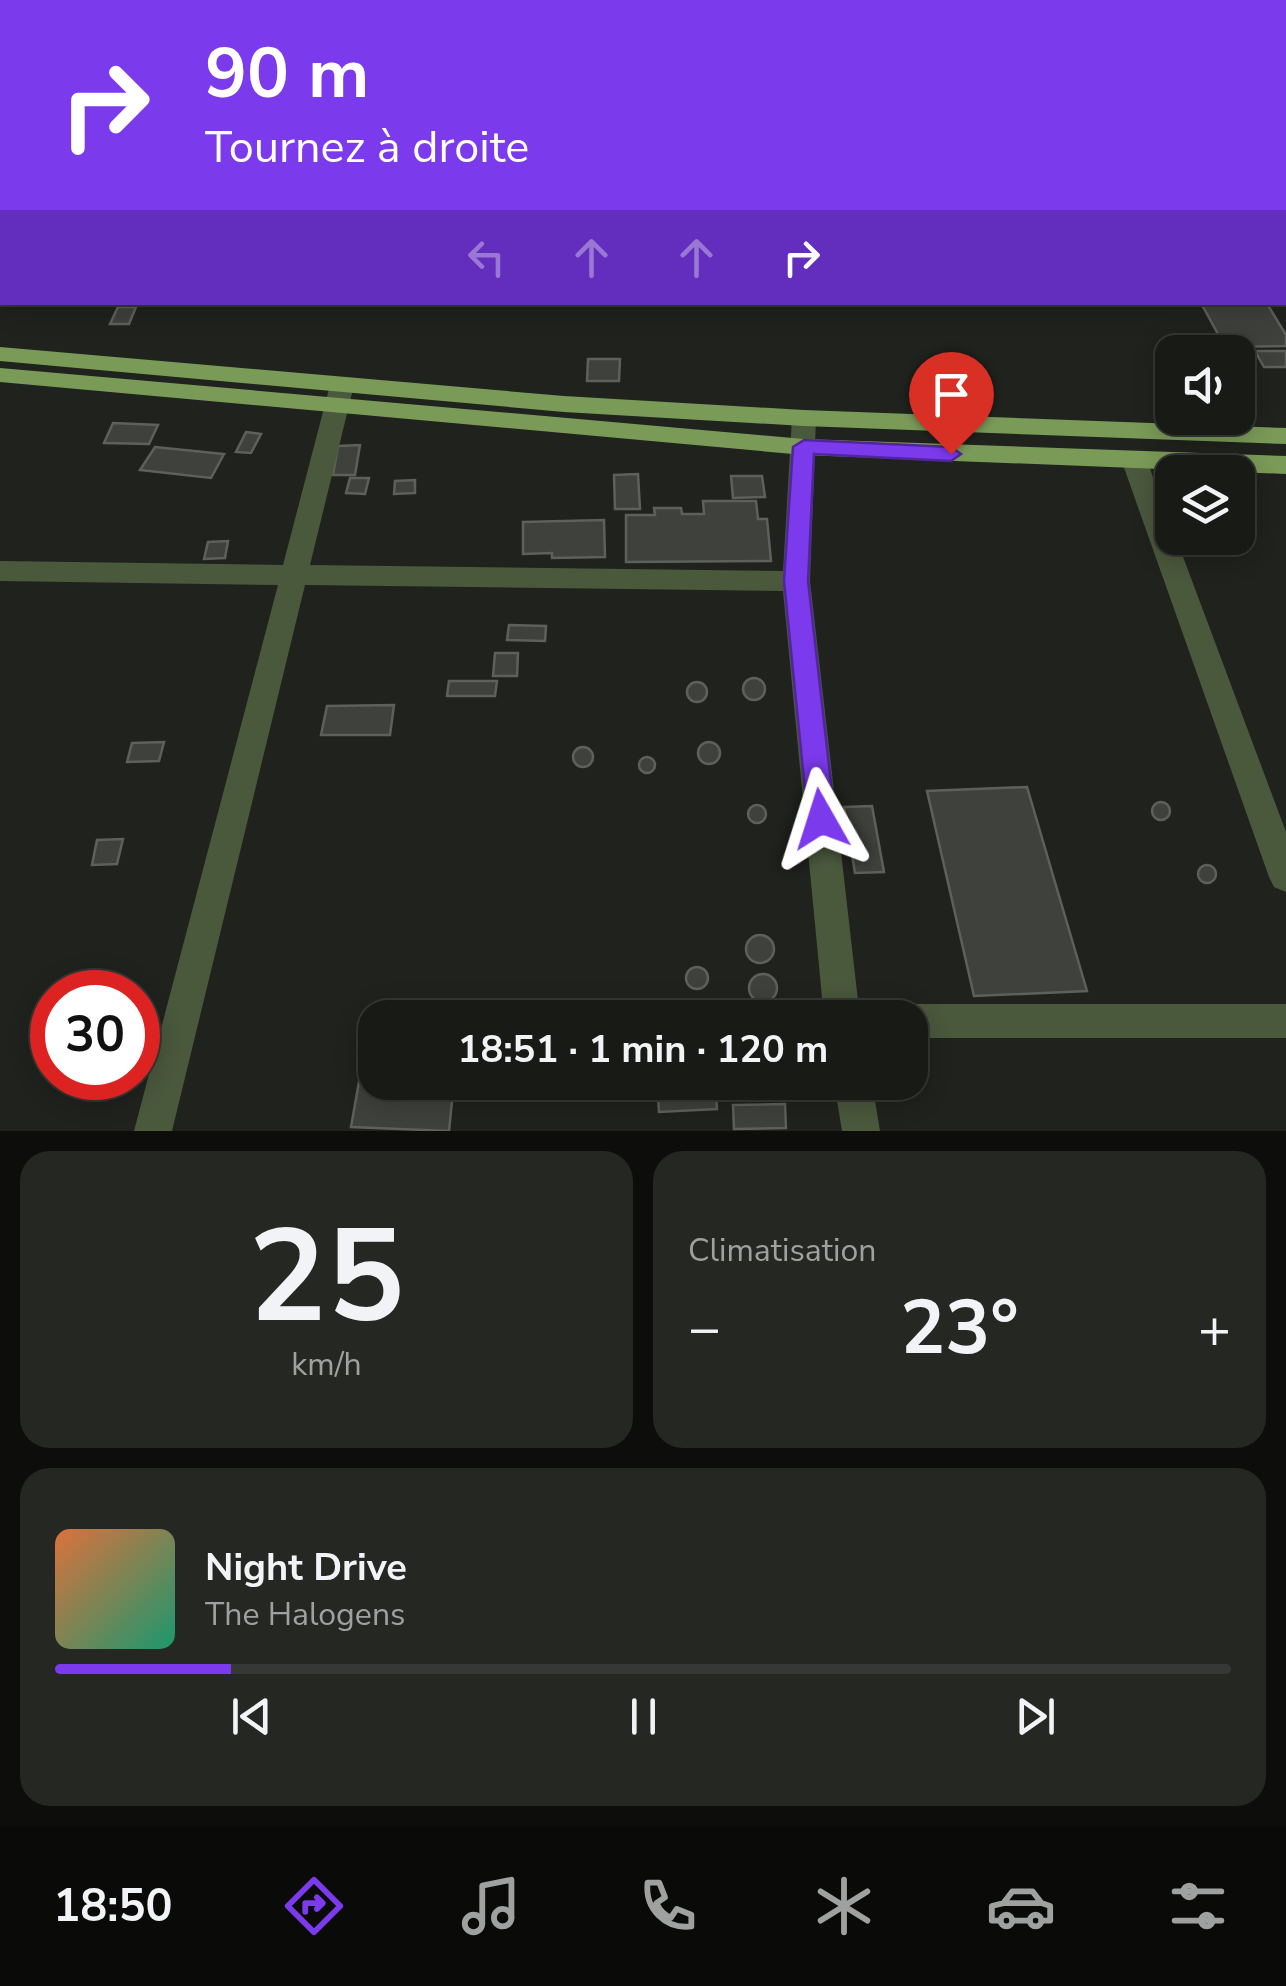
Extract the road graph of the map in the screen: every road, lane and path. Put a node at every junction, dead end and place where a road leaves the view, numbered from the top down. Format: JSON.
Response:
{"nodes":[{"id":1,"x":0,"y":354,"type":"edge"},
{"id":2,"x":0,"y":375,"type":"edge"},
{"id":3,"x":340,"y":396,"type":"junction"},
{"id":4,"x":804,"y":432,"type":"junction"},
{"id":5,"x":1286,"y":436,"type":"edge"},
{"id":6,"x":1135,"y":462,"type":"junction"},
{"id":7,"x":1286,"y":466,"type":"edge"},
{"id":8,"x":0,"y":571,"type":"edge"},
{"id":9,"x":295,"y":572,"type":"junction"},
{"id":10,"x":796,"y":581,"type":"junction"},
{"id":11,"x":1286,"y":878,"type":"edge"},
{"id":12,"x":840,"y":1000,"type":"edge"},
{"id":13,"x":928,"y":1021,"type":"edge"},
{"id":14,"x":1286,"y":1021,"type":"edge"},
{"id":15,"x":856,"y":1100,"type":"edge"},
{"id":16,"x":153,"y":1131,"type":"edge"},
{"id":17,"x":861,"y":1131,"type":"edge"}],
"edges":[{"from":1,"to":3,"type":"highway"},
{"from":2,"to":3,"type":"highway"},
{"from":3,"to":4,"type":"highway"},
{"from":3,"to":9,"type":"street"},
{"from":4,"to":5,"type":"highway"},
{"from":4,"to":6,"type":"highway"},
{"from":4,"to":10,"type":"street"},
{"from":6,"to":7,"type":"highway"},
{"from":6,"to":11,"type":"street"},
{"from":8,"to":9,"type":"street"},
{"from":9,"to":10,"type":"street"},
{"from":9,"to":16,"type":"street"},
{"from":10,"to":12,"type":"street"},
{"from":13,"to":14,"type":"street"},
{"from":15,"to":17,"type":"street"}]}
